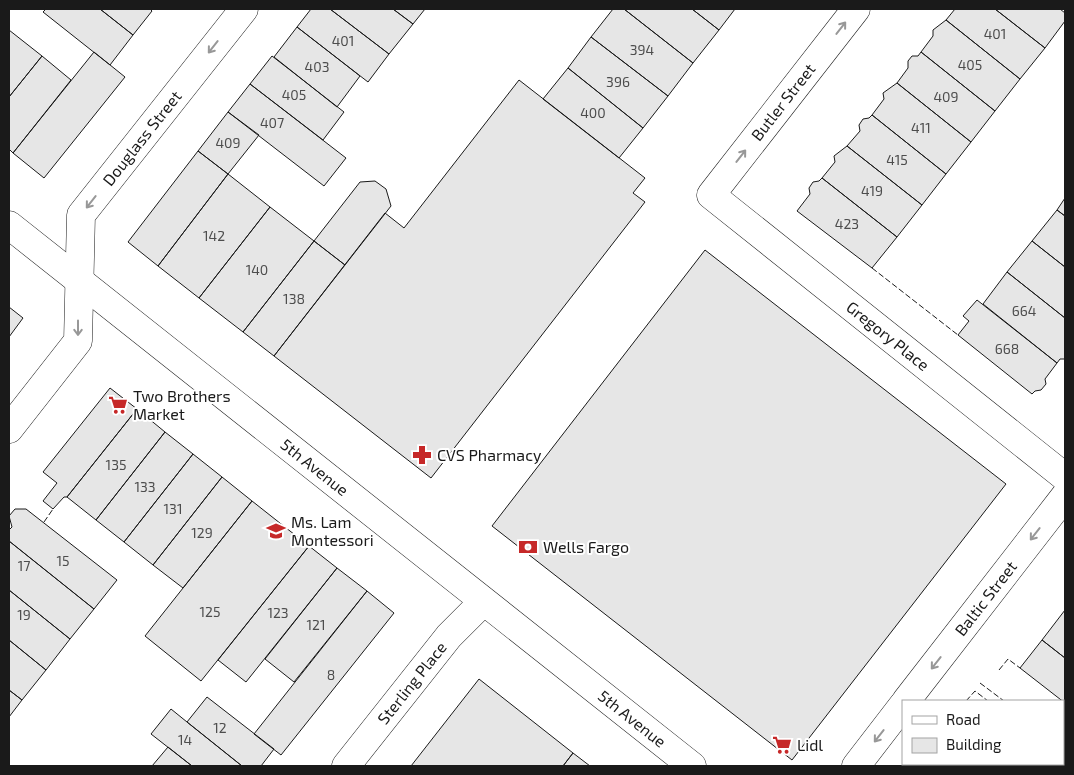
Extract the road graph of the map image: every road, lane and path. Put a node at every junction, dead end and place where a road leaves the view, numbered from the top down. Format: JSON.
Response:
{"nodes":[{"id":1,"x":244,"y":9,"type":"edge"},
{"id":2,"x":856,"y":9,"type":"edge"},
{"id":3,"x":711,"y":195,"type":"joint"},
{"id":4,"x":9,"y":225,"type":"edge"},
{"id":5,"x":78,"y":280,"type":"junction"},
{"id":6,"x":9,"y":428,"type":"edge"},
{"id":7,"x":1065,"y":478,"type":"edge"},
{"id":8,"x":1065,"y":496,"type":"edge"},
{"id":9,"x":483,"y":602,"type":"junction"},
{"id":10,"x":907,"y":700,"type":"edge"},
{"id":11,"x":902,"y":706,"type":"edge"},
{"id":12,"x":346,"y":766,"type":"edge"},
{"id":13,"x":692,"y":766,"type":"edge"},
{"id":14,"x":856,"y":766,"type":"edge"}],
"edges":[{"from":1,"to":5,"type":"street","name":"Douglass Street","one_way":true},
{"from":3,"to":2,"type":"street","name":"Butler Street","one_way":true},
{"from":3,"to":7,"type":"street","name":"Gregory Place"},
{"from":4,"to":5,"type":"street","name":"5th Avenue"},
{"from":5,"to":6,"type":"street","name":"Douglass Street","one_way":true},
{"from":5,"to":9,"type":"street","name":"5th Avenue"},
{"from":8,"to":10,"type":"street","name":"Baltic Street","one_way":true},
{"from":9,"to":12,"type":"street","name":"Sterling Place"},
{"from":9,"to":13,"type":"street","name":"5th Avenue"},
{"from":11,"to":14,"type":"street","one_way":true}]}
